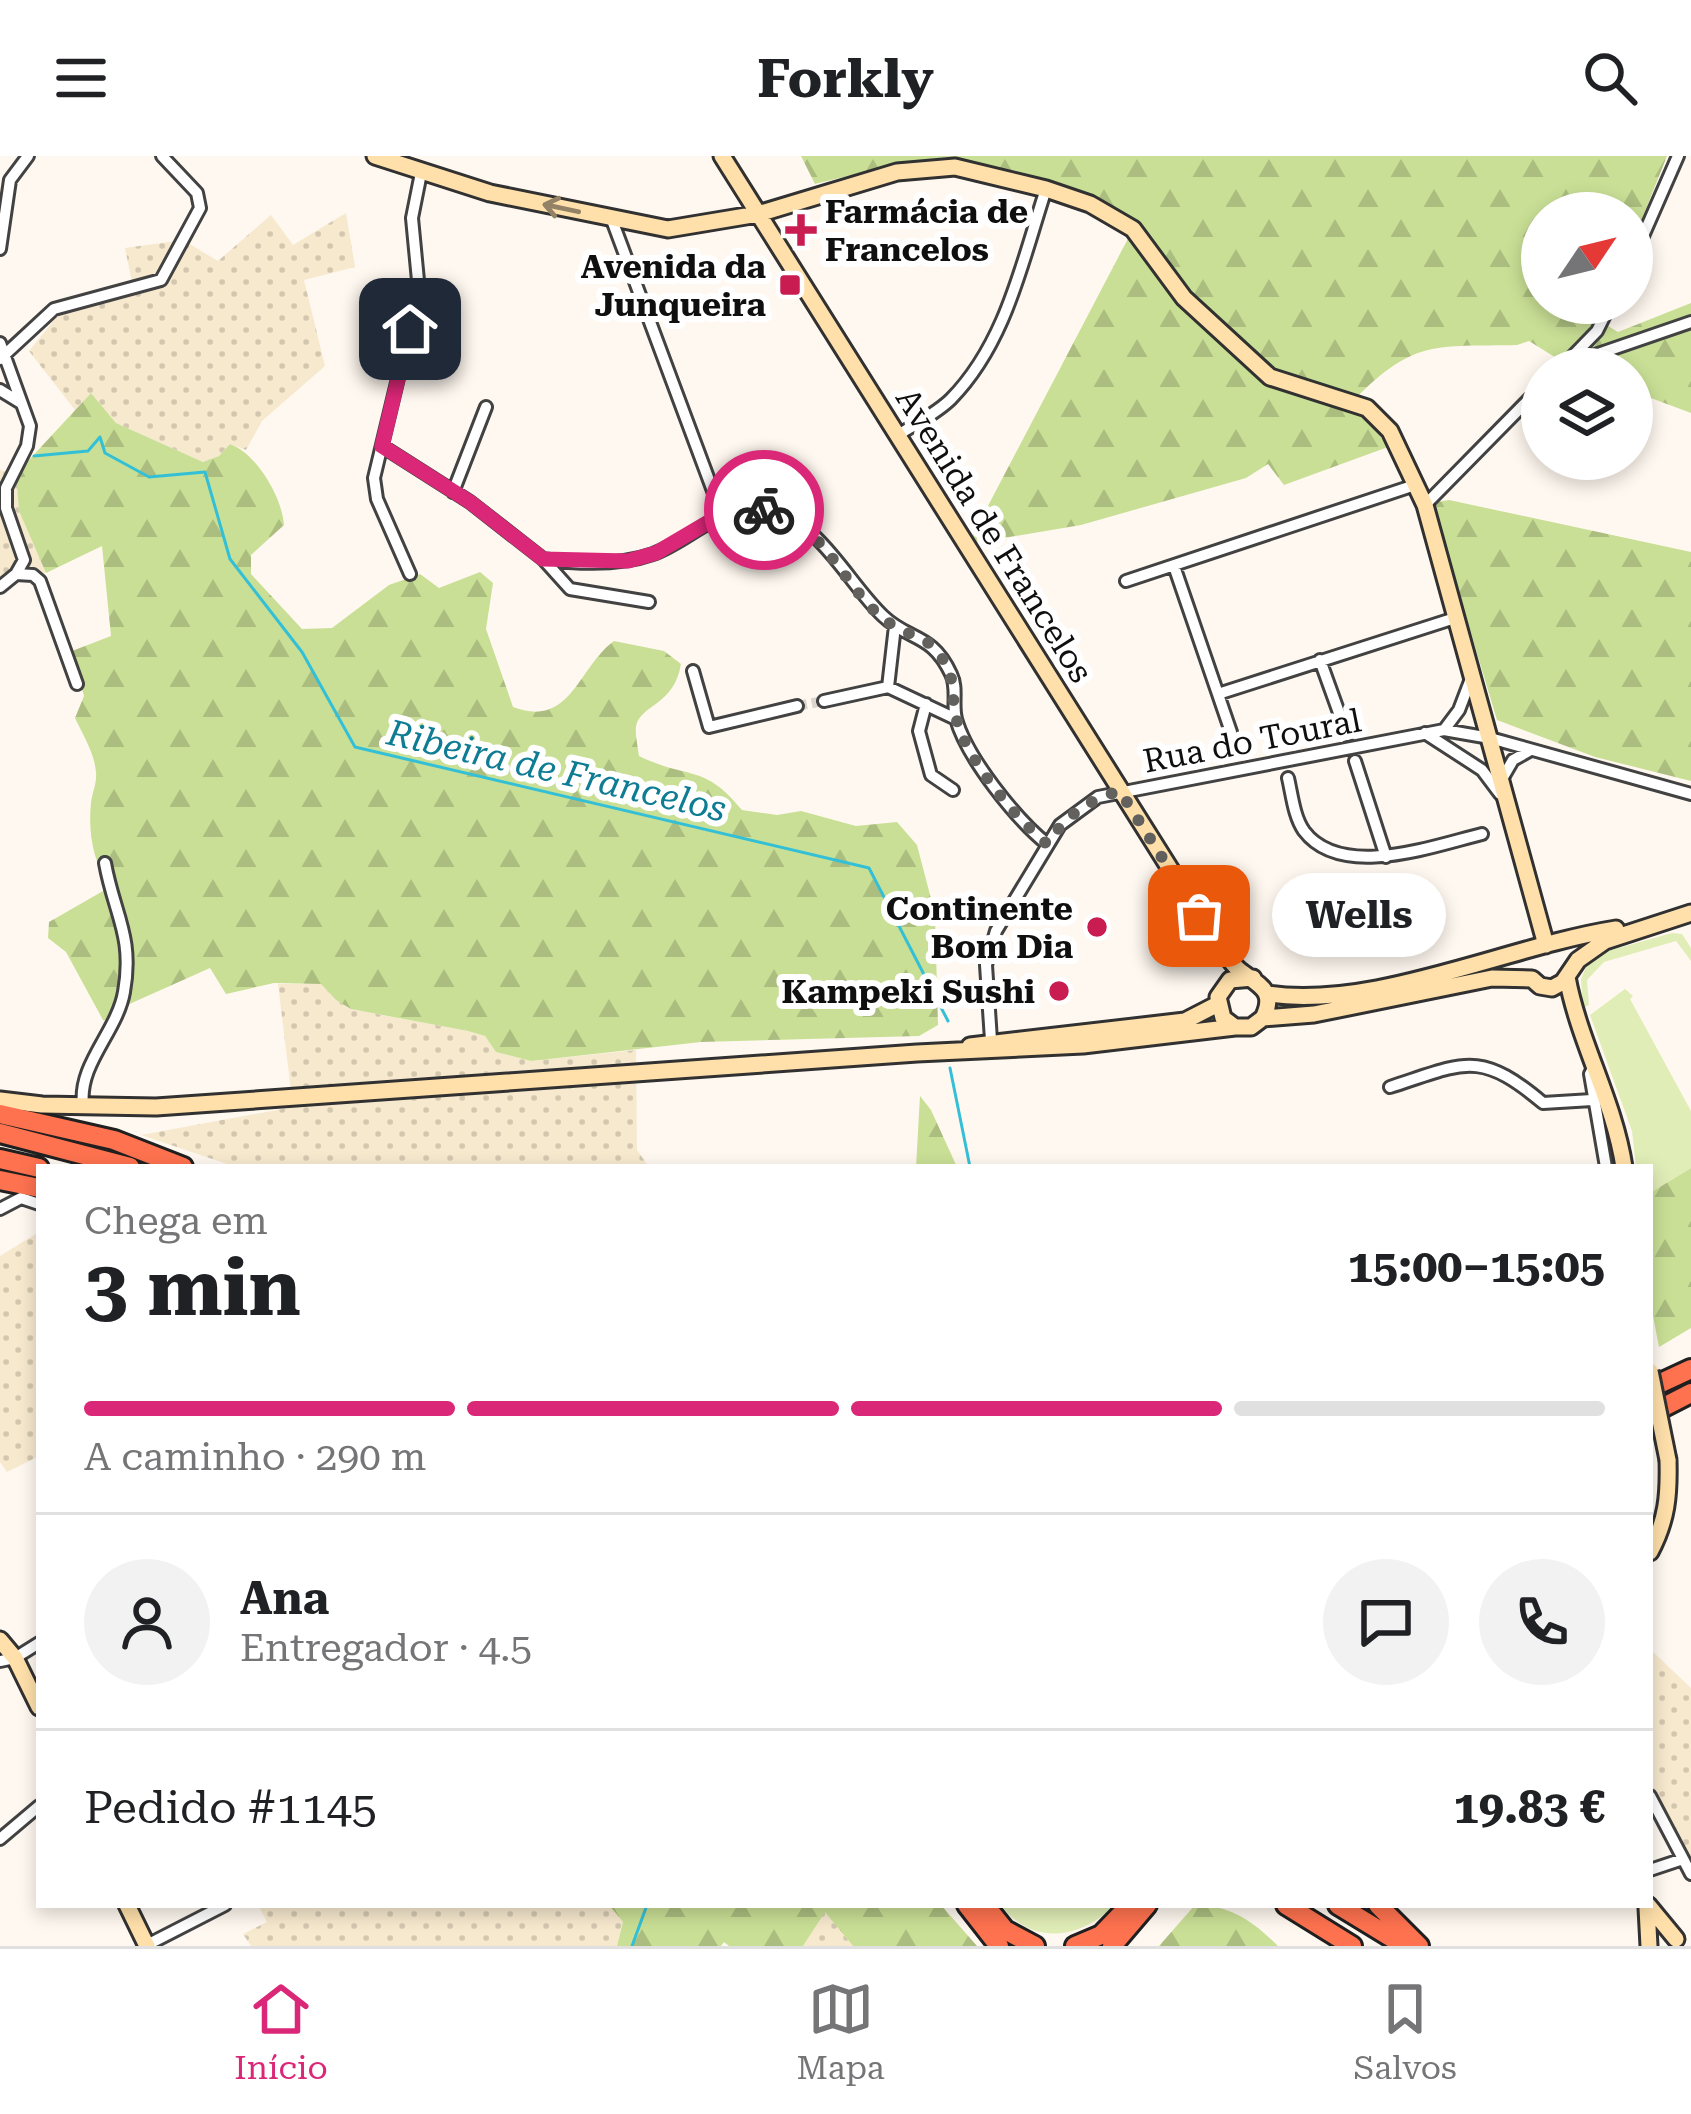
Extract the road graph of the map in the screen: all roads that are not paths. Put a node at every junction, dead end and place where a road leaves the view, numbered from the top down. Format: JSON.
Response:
{"nodes":[{"id":1,"x":28,"y":156,"type":"edge"},
{"id":2,"x":162,"y":156,"type":"edge"},
{"id":3,"x":375,"y":156,"type":"edge"},
{"id":4,"x":722,"y":156,"type":"edge"},
{"id":5,"x":1678,"y":156,"type":"edge"},
{"id":6,"x":422,"y":173,"type":"junction"},
{"id":7,"x":1046,"y":189,"type":"junction"},
{"id":8,"x":1653,"y":213,"type":"edge"},
{"id":9,"x":758,"y":214,"type":"junction"},
{"id":10,"x":612,"y":220,"type":"junction"},
{"id":11,"x":0,"y":249,"type":"edge"},
{"id":12,"x":1691,"y":322,"type":"edge"},
{"id":13,"x":1600,"y":324,"type":"edge"},
{"id":14,"x":1581,"y":348,"type":"edge"},
{"id":15,"x":1618,"y":348,"type":"edge"},
{"id":16,"x":2,"y":353,"type":"edge"},
{"id":17,"x":0,"y":390,"type":"edge"},
{"id":18,"x":23,"y":405,"type":"junction"},
{"id":19,"x":486,"y":407,"type":"dead end"},
{"id":20,"x":1521,"y":408,"type":"edge"},
{"id":21,"x":897,"y":436,"type":"junction"},
{"id":22,"x":382,"y":446,"type":"junction"},
{"id":23,"x":1415,"y":485,"type":"junction"},
{"id":24,"x":453,"y":492,"type":"junction"},
{"id":25,"x":1425,"y":506,"type":"junction"},
{"id":26,"x":722,"y":514,"type":"junction"},
{"id":27,"x":543,"y":559,"type":"junction"},
{"id":28,"x":1174,"y":566,"type":"junction"},
{"id":29,"x":16,"y":574,"type":"junction"},
{"id":30,"x":410,"y":574,"type":"dead end"},
{"id":31,"x":1126,"y":581,"type":"dead end"},
{"id":32,"x":0,"y":587,"type":"edge"},
{"id":33,"x":649,"y":602,"type":"dead end"},
{"id":34,"x":1455,"y":618,"type":"junction"},
{"id":35,"x":895,"y":626,"type":"junction"},
{"id":36,"x":1320,"y":660,"type":"junction"},
{"id":37,"x":693,"y":671,"type":"dead end"},
{"id":38,"x":1472,"y":676,"type":"junction"},
{"id":39,"x":77,"y":684,"type":"dead end"},
{"id":40,"x":888,"y":687,"type":"junction"},
{"id":41,"x":1218,"y":694,"type":"junction"},
{"id":42,"x":824,"y":700,"type":"tunnel mouth"},
{"id":43,"x":926,"y":704,"type":"junction"},
{"id":44,"x":797,"y":706,"type":"tunnel mouth"},
{"id":45,"x":956,"y":719,"type":"junction"},
{"id":46,"x":1444,"y":730,"type":"junction"},
{"id":47,"x":1231,"y":732,"type":"dead end"},
{"id":48,"x":1425,"y":733,"type":"junction"},
{"id":49,"x":1347,"y":735,"type":"dead end"},
{"id":50,"x":1490,"y":738,"type":"junction"},
{"id":51,"x":1533,"y":750,"type":"junction"},
{"id":52,"x":1355,"y":761,"type":"dead end"},
{"id":53,"x":1288,"y":778,"type":"dead end"},
{"id":54,"x":1500,"y":782,"type":"junction"},
{"id":55,"x":953,"y":790,"type":"dead end"},
{"id":56,"x":1120,"y":791,"type":"junction"},
{"id":57,"x":1691,"y":794,"type":"edge"},
{"id":58,"x":1505,"y":802,"type":"junction"},
{"id":59,"x":1482,"y":834,"type":"dead end"},
{"id":60,"x":1047,"y":844,"type":"junction"},
{"id":61,"x":1386,"y":856,"type":"junction"},
{"id":62,"x":105,"y":862,"type":"dead end"},
{"id":63,"x":1691,"y":913,"type":"edge"},
{"id":64,"x":1636,"y":928,"type":"junction"},
{"id":65,"x":1218,"y":945,"type":"junction"},
{"id":66,"x":1545,"y":946,"type":"junction"},
{"id":67,"x":1569,"y":973,"type":"junction"},
{"id":68,"x":1254,"y":979,"type":"junction"},
{"id":69,"x":1539,"y":983,"type":"junction"},
{"id":70,"x":1224,"y":986,"type":"junction"},
{"id":71,"x":1268,"y":994,"type":"junction"},
{"id":72,"x":1218,"y":1004,"type":"junction"},
{"id":73,"x":1575,"y":1015,"type":"junction"},
{"id":74,"x":1264,"y":1018,"type":"junction"},
{"id":75,"x":1235,"y":1027,"type":"junction"},
{"id":76,"x":991,"y":1040,"type":"junction"},
{"id":77,"x":944,"y":1052,"type":"junction"},
{"id":78,"x":1595,"y":1065,"type":"junction"},
{"id":79,"x":1390,"y":1087,"type":"dead end"},
{"id":80,"x":0,"y":1100,"type":"edge"},
{"id":81,"x":1592,"y":1100,"type":"junction"},
{"id":82,"x":82,"y":1106,"type":"junction"},
{"id":83,"x":0,"y":1114,"type":"edge"},
{"id":84,"x":0,"y":1133,"type":"edge"},
{"id":85,"x":0,"y":1159,"type":"edge"},
{"id":86,"x":119,"y":1164,"type":"edge"},
{"id":87,"x":175,"y":1164,"type":"edge"},
{"id":88,"x":1605,"y":1164,"type":"edge"},
{"id":89,"x":1624,"y":1164,"type":"edge"},
{"id":90,"x":36,"y":1167,"type":"edge"},
{"id":91,"x":3,"y":1182,"type":"edge"},
{"id":92,"x":36,"y":1188,"type":"edge"},
{"id":93,"x":36,"y":1203,"type":"edge"},
{"id":94,"x":0,"y":1210,"type":"edge"},
{"id":95,"x":1685,"y":1370,"type":"edge"},
{"id":96,"x":1653,"y":1386,"type":"edge"},
{"id":97,"x":1653,"y":1386,"type":"edge"},
{"id":98,"x":1691,"y":1394,"type":"edge"},
{"id":99,"x":1653,"y":1413,"type":"edge"},
{"id":100,"x":1653,"y":1544,"type":"edge"},
{"id":101,"x":0,"y":1640,"type":"edge"},
{"id":102,"x":36,"y":1645,"type":"edge"},
{"id":103,"x":8,"y":1660,"type":"edge"},
{"id":104,"x":36,"y":1702,"type":"edge"},
{"id":105,"x":1653,"y":1802,"type":"edge"},
{"id":106,"x":36,"y":1808,"type":"edge"},
{"id":107,"x":0,"y":1839,"type":"edge"},
{"id":108,"x":1683,"y":1859,"type":"junction"},
{"id":109,"x":1653,"y":1869,"type":"edge"},
{"id":110,"x":1691,"y":1874,"type":"edge"},
{"id":111,"x":129,"y":1908,"type":"edge"},
{"id":112,"x":219,"y":1908,"type":"edge"},
{"id":113,"x":1127,"y":1908,"type":"edge"},
{"id":114,"x":1144,"y":1908,"type":"edge"},
{"id":115,"x":1291,"y":1908,"type":"edge"},
{"id":116,"x":1343,"y":1908,"type":"edge"},
{"id":117,"x":1381,"y":1908,"type":"edge"},
{"id":118,"x":1647,"y":1908,"type":"edge"},
{"id":119,"x":1650,"y":1908,"type":"edge"},
{"id":120,"x":976,"y":1910,"type":"edge"},
{"id":121,"x":1684,"y":1941,"type":"edge"},
{"id":122,"x":147,"y":1946,"type":"edge"},
{"id":123,"x":999,"y":1946,"type":"edge"},
{"id":124,"x":1035,"y":1946,"type":"edge"},
{"id":125,"x":1075,"y":1946,"type":"edge"},
{"id":126,"x":1112,"y":1946,"type":"edge"},
{"id":127,"x":1352,"y":1946,"type":"edge"},
{"id":128,"x":1405,"y":1946,"type":"edge"},
{"id":129,"x":1419,"y":1946,"type":"edge"},
{"id":130,"x":1653,"y":1946,"type":"edge"}],
"edges":[{"from":1,"to":11,"type":"street"},
{"from":2,"to":16,"type":"street"},
{"from":3,"to":6,"type":"main road"},
{"from":4,"to":9,"type":"main road","name":"Avenida de Francelos"},
{"from":5,"to":8,"type":"street"},
{"from":10,"to":6,"type":"main road","one_way":true},
{"from":6,"to":22,"type":"street"},
{"from":7,"to":9,"type":"main road"},
{"from":7,"to":21,"type":"street"},
{"from":7,"to":23,"type":"main road"},
{"from":9,"to":10,"type":"main road"},
{"from":9,"to":21,"type":"main road","name":"Avenida de Francelos"},
{"from":10,"to":26,"type":"street"},
{"from":12,"to":15,"type":"street"},
{"from":13,"to":14,"type":"street"},
{"from":16,"to":18,"type":"street"},
{"from":17,"to":18,"type":"street"},
{"from":18,"to":29,"type":"street"},
{"from":19,"to":24,"type":"street"},
{"from":20,"to":25,"type":"street"},
{"from":21,"to":56,"type":"main road","name":"Avenida de Francelos"},
{"from":22,"to":24,"type":"street"},
{"from":22,"to":30,"type":"street"},
{"from":23,"to":25,"type":"main road"},
{"from":23,"to":28,"type":"street"},
{"from":24,"to":27,"type":"street"},
{"from":25,"to":34,"type":"main road"},
{"from":26,"to":27,"type":"street"},
{"from":26,"to":35,"type":"street"},
{"from":27,"to":33,"type":"street"},
{"from":28,"to":31,"type":"street"},
{"from":28,"to":41,"type":"street"},
{"from":29,"to":32,"type":"street"},
{"from":29,"to":39,"type":"street"},
{"from":34,"to":36,"type":"street"},
{"from":34,"to":38,"type":"main road"},
{"from":35,"to":40,"type":"street"},
{"from":35,"to":45,"type":"street"},
{"from":36,"to":41,"type":"street"},
{"from":36,"to":49,"type":"street"},
{"from":37,"to":44,"type":"street"},
{"from":38,"to":46,"type":"street"},
{"from":38,"to":50,"type":"main road"},
{"from":40,"to":42,"type":"street"},
{"from":40,"to":43,"type":"street"},
{"from":41,"to":47,"type":"street"},
{"from":43,"to":45,"type":"street"},
{"from":43,"to":55,"type":"street"},
{"from":45,"to":60,"type":"street"},
{"from":46,"to":48,"type":"street","name":"Rua do Toural"},
{"from":46,"to":50,"type":"street","name":"Rua do Toural"},
{"from":48,"to":56,"type":"street","name":"Rua do Toural"},
{"from":48,"to":58,"type":"street"},
{"from":50,"to":51,"type":"street","name":"Rua do Toural"},
{"from":50,"to":54,"type":"main road"},
{"from":51,"to":54,"type":"street"},
{"from":51,"to":57,"type":"street","name":"Rua do Toural"},
{"from":52,"to":61,"type":"street"},
{"from":53,"to":61,"type":"street"},
{"from":54,"to":58,"type":"main road"},
{"from":56,"to":60,"type":"street","name":"Rua do Toural"},
{"from":56,"to":65,"type":"main road","name":"Avenida de Francelos"},
{"from":58,"to":66,"type":"main road"},
{"from":59,"to":61,"type":"street"},
{"from":60,"to":76,"type":"street","name":"Rua do Toural"},
{"from":62,"to":82,"type":"street"},
{"from":63,"to":64,"type":"main road"},
{"from":64,"to":66,"type":"main road"},
{"from":64,"to":67,"type":"main road"},
{"from":65,"to":68,"type":"main road","name":"Avenida de Francelos"},
{"from":65,"to":70,"type":"main road","name":"Avenida de Francelos"},
{"from":66,"to":67,"type":"main road"},
{"from":66,"to":69,"type":"main road"},
{"from":66,"to":71,"type":"main road"},
{"from":67,"to":69,"type":"main road"},
{"from":67,"to":73,"type":"main road"},
{"from":68,"to":70,"type":"main road"},
{"from":68,"to":71,"type":"main road"},
{"from":69,"to":73,"type":"main road"},
{"from":69,"to":74,"type":"main road"},
{"from":70,"to":72,"type":"main road"},
{"from":71,"to":74,"type":"main road"},
{"from":72,"to":75,"type":"main road"},
{"from":72,"to":76,"type":"main road"},
{"from":73,"to":78,"type":"main road"},
{"from":74,"to":75,"type":"main road"},
{"from":75,"to":77,"type":"main road"},
{"from":76,"to":77,"type":"main road"},
{"from":77,"to":82,"type":"main road"},
{"from":78,"to":81,"type":"street"},
{"from":78,"to":89,"type":"main road"},
{"from":79,"to":81,"type":"street"},
{"from":80,"to":82,"type":"main road"},
{"from":81,"to":88,"type":"street"},
{"from":83,"to":87,"type":"highway"},
{"from":84,"to":86,"type":"highway"},
{"from":85,"to":90,"type":"highway"},
{"from":91,"to":92,"type":"highway"},
{"from":93,"to":94,"type":"street"},
{"from":95,"to":96,"type":"highway"},
{"from":97,"to":100,"type":"main road","bridge":true},
{"from":98,"to":99,"type":"highway"},
{"from":101,"to":103,"type":"main road"},
{"from":102,"to":103,"type":"street"},
{"from":103,"to":104,"type":"main road"},
{"from":105,"to":108,"type":"street"},
{"from":106,"to":107,"type":"street"},
{"from":108,"to":109,"type":"street"},
{"from":108,"to":110,"type":"street"},
{"from":111,"to":122,"type":"main road"},
{"from":112,"to":122,"type":"street"},
{"from":113,"to":125,"type":"highway"},
{"from":114,"to":126,"type":"highway"},
{"from":115,"to":127,"type":"highway"},
{"from":116,"to":128,"type":"highway"},
{"from":117,"to":129,"type":"highway"},
{"from":118,"to":130,"type":"main road"},
{"from":119,"to":121,"type":"main road"},
{"from":120,"to":123,"type":"highway"},
{"from":120,"to":124,"type":"highway"},
{"from":121,"to":130,"type":"main road"}]}
